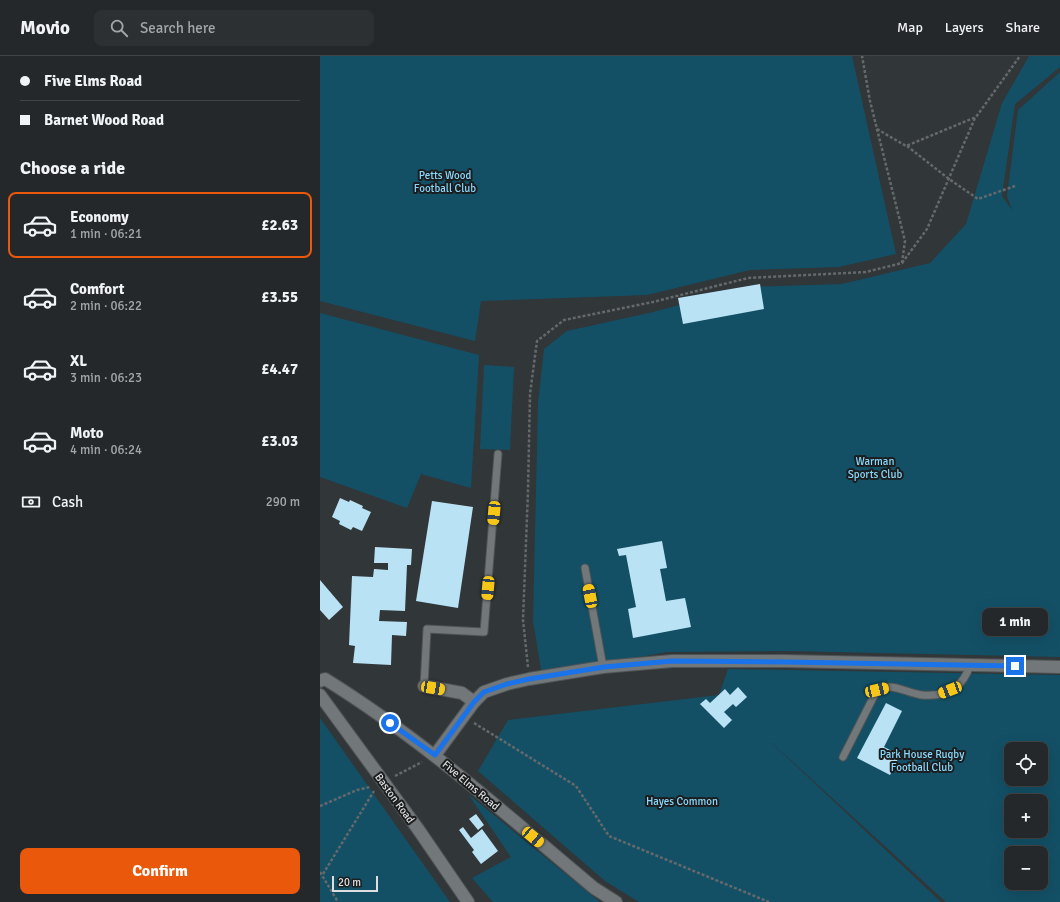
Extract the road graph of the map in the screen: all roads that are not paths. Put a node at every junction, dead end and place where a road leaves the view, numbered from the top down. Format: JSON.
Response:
{"nodes":[{"id":1,"x":498,"y":454,"type":"dead end"},
{"id":2,"x":585,"y":568,"type":"dead end"},
{"id":3,"x":970,"y":665,"type":"junction"},
{"id":4,"x":604,"y":667,"type":"junction"},
{"id":5,"x":1060,"y":667,"type":"edge"},
{"id":6,"x":320,"y":681,"type":"edge"},
{"id":7,"x":424,"y":686,"type":"joint"},
{"id":8,"x":320,"y":695,"type":"edge"},
{"id":9,"x":474,"y":702,"type":"junction"},
{"id":10,"x":435,"y":755,"type":"junction"},
{"id":11,"x":843,"y":757,"type":"dead end"},
{"id":12,"x":468,"y":902,"type":"edge"},
{"id":13,"x":616,"y":902,"type":"edge"}],
"edges":[{"from":1,"to":7,"type":"lane"},
{"from":2,"to":4,"type":"lane"},
{"from":3,"to":4,"type":"street"},
{"from":3,"to":5,"type":"street"},
{"from":3,"to":11,"type":"lane"},
{"from":4,"to":9,"type":"street"},
{"from":6,"to":10,"type":"street","name":"Five Elms Road"},
{"from":7,"to":9,"type":"street"},
{"from":8,"to":12,"type":"street","name":"Baston Road"},
{"from":9,"to":10,"type":"street"},
{"from":10,"to":13,"type":"street","name":"Five Elms Road"}]}
